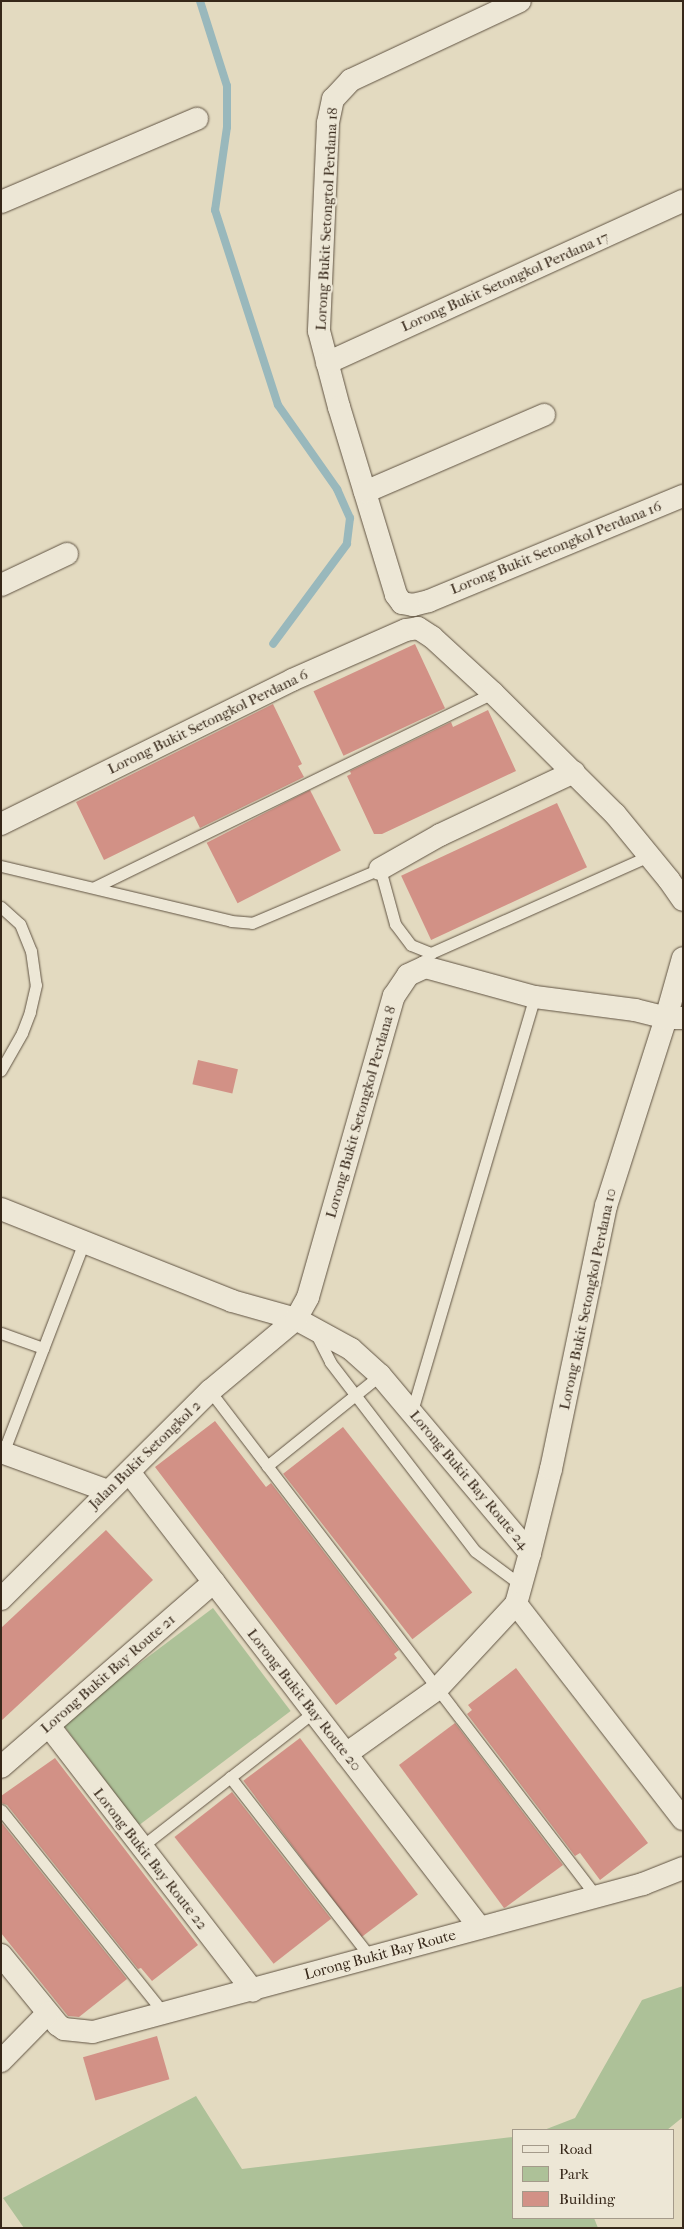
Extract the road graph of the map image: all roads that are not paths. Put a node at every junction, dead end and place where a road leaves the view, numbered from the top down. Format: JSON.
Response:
{"nodes":[{"id":1,"x":520,"y":1,"type":"edge"},
{"id":2,"x":198,"y":120,"type":"dead end"},
{"id":3,"x":683,"y":201,"type":"edge"},
{"id":4,"x":1,"y":202,"type":"edge"},
{"id":5,"x":327,"y":363,"type":"junction"},
{"id":6,"x":544,"y":415,"type":"dead end"},
{"id":7,"x":365,"y":492,"type":"junction"},
{"id":8,"x":683,"y":496,"type":"edge"},
{"id":9,"x":67,"y":554,"type":"dead end"},
{"id":10,"x":1,"y":585,"type":"edge"},
{"id":11,"x":429,"y":601,"type":"joint"},
{"id":12,"x":493,"y":693,"type":"junction"},
{"id":13,"x":574,"y":772,"type":"junction"},
{"id":14,"x":1,"y":824,"type":"edge"},
{"id":15,"x":649,"y":856,"type":"junction"},
{"id":16,"x":1,"y":866,"type":"edge"},
{"id":17,"x":380,"y":869,"type":"junction"},
{"id":18,"x":95,"y":887,"type":"junction"},
{"id":19,"x":683,"y":900,"type":"edge"},
{"id":20,"x":1,"y":906,"type":"edge"},
{"id":21,"x":683,"y":958,"type":"edge"},
{"id":22,"x":535,"y":997,"type":"junction"},
{"id":23,"x":674,"y":1018,"type":"edge"},
{"id":24,"x":1,"y":1070,"type":"edge"},
{"id":25,"x":1,"y":1209,"type":"edge"},
{"id":26,"x":84,"y":1242,"type":"junction"},
{"id":27,"x":304,"y":1324,"type":"junction"},
{"id":28,"x":1,"y":1333,"type":"edge"},
{"id":29,"x":43,"y":1348,"type":"junction"},
{"id":30,"x":380,"y":1375,"type":"junction"},
{"id":31,"x":210,"y":1391,"type":"junction"},
{"id":32,"x":354,"y":1395,"type":"junction"},
{"id":33,"x":412,"y":1411,"type":"junction"},
{"id":34,"x":2,"y":1452,"type":"edge"},
{"id":35,"x":267,"y":1466,"type":"junction"},
{"id":36,"x":129,"y":1472,"type":"junction"},
{"id":37,"x":108,"y":1490,"type":"junction"},
{"id":38,"x":530,"y":1553,"type":"junction"},
{"id":39,"x":214,"y":1582,"type":"junction"},
{"id":40,"x":4,"y":1593,"type":"edge"},
{"id":41,"x":518,"y":1595,"type":"junction"},
{"id":42,"x":438,"y":1688,"type":"junction"},
{"id":43,"x":314,"y":1712,"type":"junction"},
{"id":44,"x":48,"y":1726,"type":"junction"},
{"id":45,"x":346,"y":1754,"type":"junction"},
{"id":46,"x":1,"y":1767,"type":"edge"},
{"id":47,"x":230,"y":1777,"type":"junction"},
{"id":48,"x":1,"y":1810,"type":"edge"},
{"id":49,"x":683,"y":1819,"type":"edge"},
{"id":50,"x":141,"y":1847,"type":"junction"},
{"id":51,"x":683,"y":1868,"type":"edge"},
{"id":52,"x":596,"y":1896,"type":"junction"},
{"id":53,"x":480,"y":1928,"type":"junction"},
{"id":54,"x":1,"y":1955,"type":"edge"},
{"id":55,"x":371,"y":1958,"type":"junction"},
{"id":56,"x":253,"y":1991,"type":"junction"},
{"id":57,"x":163,"y":2012,"type":"junction"},
{"id":58,"x":48,"y":2013,"type":"junction"},
{"id":59,"x":1,"y":2061,"type":"edge"}],
"edges":[{"from":1,"to":5,"type":"street","name":"Lorong Bukit Setongtol Perdana 18"},
{"from":2,"to":4,"type":"street"},
{"from":3,"to":5,"type":"street","name":"Lorong Bukit Setongkol Perdana 17"},
{"from":5,"to":7,"type":"street","name":"Lorong Bukit Setongtol Perdana 18"},
{"from":6,"to":7,"type":"street"},
{"from":7,"to":11,"type":"street","name":"Lorong Bukit Setongtol Perdana 18"},
{"from":8,"to":11,"type":"street","name":"Lorong Bukit Setongkol Perdana 16"},
{"from":9,"to":10,"type":"street"},
{"from":12,"to":13,"type":"street"},
{"from":12,"to":14,"type":"street","name":"Lorong Bukit Setongkol Perdana 6"},
{"from":12,"to":18,"type":"lane"},
{"from":13,"to":15,"type":"street"},
{"from":13,"to":17,"type":"street"},
{"from":15,"to":17,"type":"lane"},
{"from":15,"to":19,"type":"street"},
{"from":16,"to":18,"type":"lane"},
{"from":17,"to":18,"type":"lane"},
{"from":20,"to":24,"type":"lane"},
{"from":21,"to":23,"type":"street","name":"Lorong Bukit Setongkol Perdana 10"},
{"from":22,"to":23,"type":"street","name":"Lorong Bukit Setongkol Perdana 8"},
{"from":22,"to":27,"type":"street","name":"Lorong Bukit Setongkol Perdana 8"},
{"from":22,"to":33,"type":"lane"},
{"from":23,"to":38,"type":"street","name":"Lorong Bukit Setongkol Perdana 10"},
{"from":25,"to":26,"type":"street","name":"Lorong Bukit Bay Route 24"},
{"from":26,"to":27,"type":"street","name":"Lorong Bukit Bay Route 24"},
{"from":26,"to":29,"type":"lane"},
{"from":27,"to":30,"type":"street","name":"Lorong Bukit Bay Route 24"},
{"from":27,"to":31,"type":"street","name":"Jalan Bukit Setongkol 2"},
{"from":27,"to":32,"type":"lane"},
{"from":28,"to":29,"type":"lane"},
{"from":29,"to":34,"type":"lane"},
{"from":30,"to":32,"type":"lane"},
{"from":30,"to":33,"type":"street","name":"Lorong Bukit Bay Route 24"},
{"from":31,"to":35,"type":"lane"},
{"from":31,"to":36,"type":"street","name":"Jalan Bukit Setongkol 2"},
{"from":32,"to":35,"type":"lane"},
{"from":32,"to":41,"type":"lane"},
{"from":33,"to":38,"type":"street","name":"Lorong Bukit Bay Route 24"},
{"from":34,"to":37,"type":"street"},
{"from":35,"to":42,"type":"lane"},
{"from":36,"to":37,"type":"street","name":"Jalan Bukit Setongkol 2"},
{"from":36,"to":39,"type":"street","name":"Lorong Bukit Bay Route 20"},
{"from":37,"to":40,"type":"street","name":"Jalan Bukit Setongkol 2"},
{"from":38,"to":41,"type":"street","name":"Lorong Bukit Bay Route 24"},
{"from":39,"to":43,"type":"street","name":"Lorong Bukit Bay Route 20"},
{"from":39,"to":44,"type":"street","name":"Lorong Bukit Bay Route 21"},
{"from":41,"to":42,"type":"street"},
{"from":41,"to":49,"type":"street"},
{"from":42,"to":45,"type":"street"},
{"from":42,"to":52,"type":"lane"},
{"from":43,"to":45,"type":"street","name":"Lorong Bukit Bay Route 20"},
{"from":43,"to":47,"type":"lane"},
{"from":44,"to":46,"type":"street","name":"Lorong Bukit Bay Route 21"},
{"from":44,"to":50,"type":"street","name":"Lorong Bukit Bay Route 22"},
{"from":45,"to":53,"type":"street","name":"Lorong Bukit Bay Route 20"},
{"from":47,"to":50,"type":"lane"},
{"from":47,"to":55,"type":"lane"},
{"from":48,"to":57,"type":"lane"},
{"from":50,"to":56,"type":"street","name":"Lorong Bukit Bay Route 22"},
{"from":51,"to":52,"type":"street","name":"Lorong Bukit Bay Route"},
{"from":52,"to":53,"type":"street","name":"Lorong Bukit Bay Route"},
{"from":53,"to":55,"type":"street","name":"Lorong Bukit Bay Route"},
{"from":54,"to":58,"type":"street"},
{"from":55,"to":56,"type":"street","name":"Lorong Bukit Bay Route"},
{"from":56,"to":57,"type":"street","name":"Lorong Bukit Bay Route"},
{"from":57,"to":58,"type":"street","name":"Lorong Bukit Bay Route"},
{"from":58,"to":59,"type":"street"}]}
